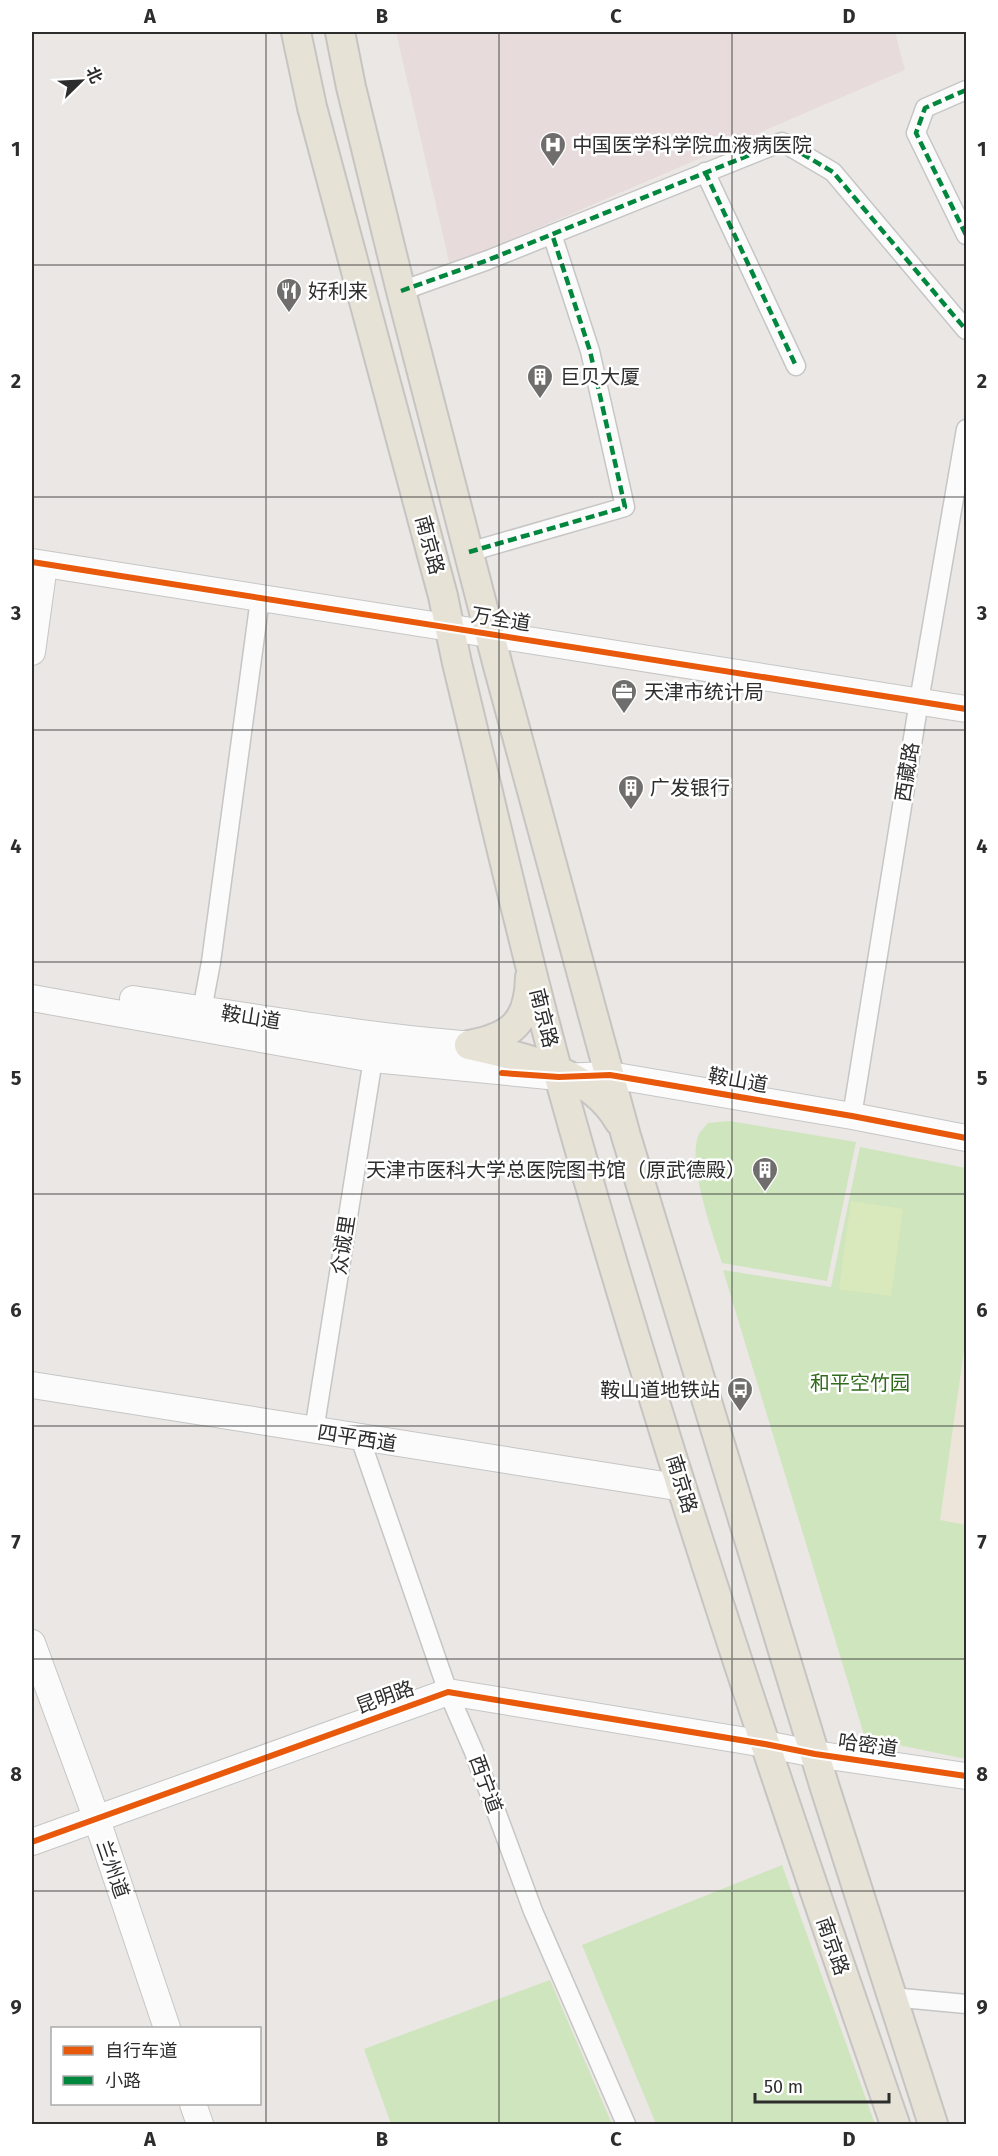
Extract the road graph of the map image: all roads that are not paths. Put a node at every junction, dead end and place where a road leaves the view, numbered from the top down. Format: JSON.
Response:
{"nodes":[{"id":1,"x":296,"y":32,"type":"edge"},
{"id":2,"x":340,"y":32,"type":"edge"},
{"id":3,"x":966,"y":90,"type":"edge"},
{"id":4,"x":705,"y":172,"type":"junction"},
{"id":5,"x":552,"y":234,"type":"junction"},
{"id":6,"x":966,"y":235,"type":"edge"},
{"id":7,"x":401,"y":291,"type":"junction"},
{"id":8,"x":966,"y":330,"type":"edge"},
{"id":9,"x":796,"y":366,"type":"dead end"},
{"id":10,"x":966,"y":429,"type":"edge"},
{"id":11,"x":469,"y":552,"type":"junction"},
{"id":12,"x":38,"y":564,"type":"edge"},
{"id":13,"x":260,"y":599,"type":"junction"},
{"id":14,"x":450,"y":628,"type":"junction"},
{"id":15,"x":490,"y":634,"type":"junction"},
{"id":16,"x":32,"y":652,"type":"edge"},
{"id":17,"x":919,"y":701,"type":"junction"},
{"id":18,"x":966,"y":709,"type":"edge"},
{"id":19,"x":529,"y":957,"type":"junction"},
{"id":20,"x":32,"y":983,"type":"edge"},
{"id":21,"x":32,"y":998,"type":"edge"},
{"id":22,"x":200,"y":1018,"type":"junction"},
{"id":23,"x":469,"y":1045,"type":"junction"},
{"id":24,"x":373,"y":1059,"type":"junction"},
{"id":25,"x":559,"y":1068,"type":"junction"},
{"id":26,"x":502,"y":1073,"type":"junction"},
{"id":27,"x":609,"y":1075,"type":"junction"},
{"id":28,"x":852,"y":1116,"type":"junction"},
{"id":29,"x":626,"y":1136,"type":"junction"},
{"id":30,"x":966,"y":1138,"type":"edge"},
{"id":31,"x":583,"y":1159,"type":"junction"},
{"id":32,"x":32,"y":1385,"type":"edge"},
{"id":33,"x":314,"y":1431,"type":"junction"},
{"id":34,"x":360,"y":1438,"type":"junction"},
{"id":35,"x":683,"y":1488,"type":"junction"},
{"id":36,"x":32,"y":1643,"type":"edge"},
{"id":37,"x":448,"y":1692,"type":"junction"},
{"id":38,"x":765,"y":1744,"type":"junction"},
{"id":39,"x":815,"y":1754,"type":"junction"},
{"id":40,"x":966,"y":1776,"type":"edge"},
{"id":41,"x":96,"y":1818,"type":"junction"},
{"id":42,"x":32,"y":1842,"type":"edge"},
{"id":43,"x":891,"y":1997,"type":"junction"},
{"id":44,"x":966,"y":2004,"type":"edge"},
{"id":45,"x":167,"y":2027,"type":"edge"},
{"id":46,"x":194,"y":2105,"type":"edge"},
{"id":47,"x":200,"y":2124,"type":"edge"},
{"id":48,"x":626,"y":2124,"type":"edge"},
{"id":49,"x":895,"y":2124,"type":"edge"},
{"id":50,"x":933,"y":2124,"type":"edge"}],
"edges":[{"from":1,"to":14,"type":"main road","name":"南京路"},
{"from":2,"to":7,"type":"main road","name":"南京路"},
{"from":3,"to":6,"type":"street"},
{"from":4,"to":5,"type":"street"},
{"from":4,"to":8,"type":"street"},
{"from":4,"to":9,"type":"street"},
{"from":5,"to":7,"type":"street"},
{"from":5,"to":11,"type":"street"},
{"from":7,"to":11,"type":"main road","name":"南京路"},
{"from":10,"to":17,"type":"street","name":"西藏路"},
{"from":11,"to":15,"type":"main road","name":"南京路"},
{"from":12,"to":13,"type":"street","name":"万全道"},
{"from":12,"to":16,"type":"street"},
{"from":13,"to":14,"type":"street","name":"万全道"},
{"from":13,"to":22,"type":"street"},
{"from":14,"to":15,"type":"street","name":"万全道"},
{"from":14,"to":19,"type":"main road","name":"南京路"},
{"from":15,"to":17,"type":"street","name":"万全道"},
{"from":15,"to":27,"type":"main road","name":"南京路"},
{"from":17,"to":18,"type":"street","name":"万全道"},
{"from":17,"to":28,"type":"street","name":"西藏路"},
{"from":19,"to":23,"type":"main road"},
{"from":19,"to":25,"type":"main road","name":"南京路"},
{"from":20,"to":22,"type":"street","name":"鞍山道"},
{"from":21,"to":22,"type":"street","name":"鞍山道"},
{"from":22,"to":23,"type":"street","name":"鞍山道"},
{"from":22,"to":24,"type":"street","name":"鞍山道"},
{"from":23,"to":25,"type":"main road"},
{"from":24,"to":26,"type":"street","name":"鞍山道"},
{"from":24,"to":33,"type":"street","name":"众诚里"},
{"from":25,"to":26,"type":"street","name":"鞍山道"},
{"from":25,"to":27,"type":"street","name":"鞍山道"},
{"from":25,"to":29,"type":"main road"},
{"from":25,"to":31,"type":"main road","name":"南京路"},
{"from":26,"to":31,"type":"street"},
{"from":27,"to":28,"type":"street","name":"鞍山道"},
{"from":27,"to":29,"type":"main road","name":"南京路"},
{"from":28,"to":30,"type":"street","name":"鞍山道"},
{"from":29,"to":39,"type":"main road","name":"南京路"},
{"from":31,"to":35,"type":"main road","name":"南京路"},
{"from":32,"to":33,"type":"street","name":"四平西道"},
{"from":33,"to":34,"type":"street","name":"四平西道"},
{"from":34,"to":35,"type":"street","name":"四平西道"},
{"from":34,"to":37,"type":"street","name":"西宁道"},
{"from":35,"to":38,"type":"main road","name":"南京路"},
{"from":36,"to":41,"type":"street","name":"兰州道"},
{"from":37,"to":38,"type":"street","name":"昆明路"},
{"from":37,"to":41,"type":"street","name":"昆明路"},
{"from":37,"to":48,"type":"street","name":"西宁道"},
{"from":38,"to":39,"type":"street","name":"哈密道"},
{"from":38,"to":49,"type":"main road","name":"南京路"},
{"from":39,"to":40,"type":"street","name":"哈密道"},
{"from":39,"to":43,"type":"main road","name":"南京路"},
{"from":41,"to":42,"type":"street","name":"昆明路"},
{"from":41,"to":45,"type":"street","name":"兰州道"},
{"from":43,"to":44,"type":"street"},
{"from":43,"to":50,"type":"main road","name":"南京路"},
{"from":46,"to":47,"type":"street"}]}
